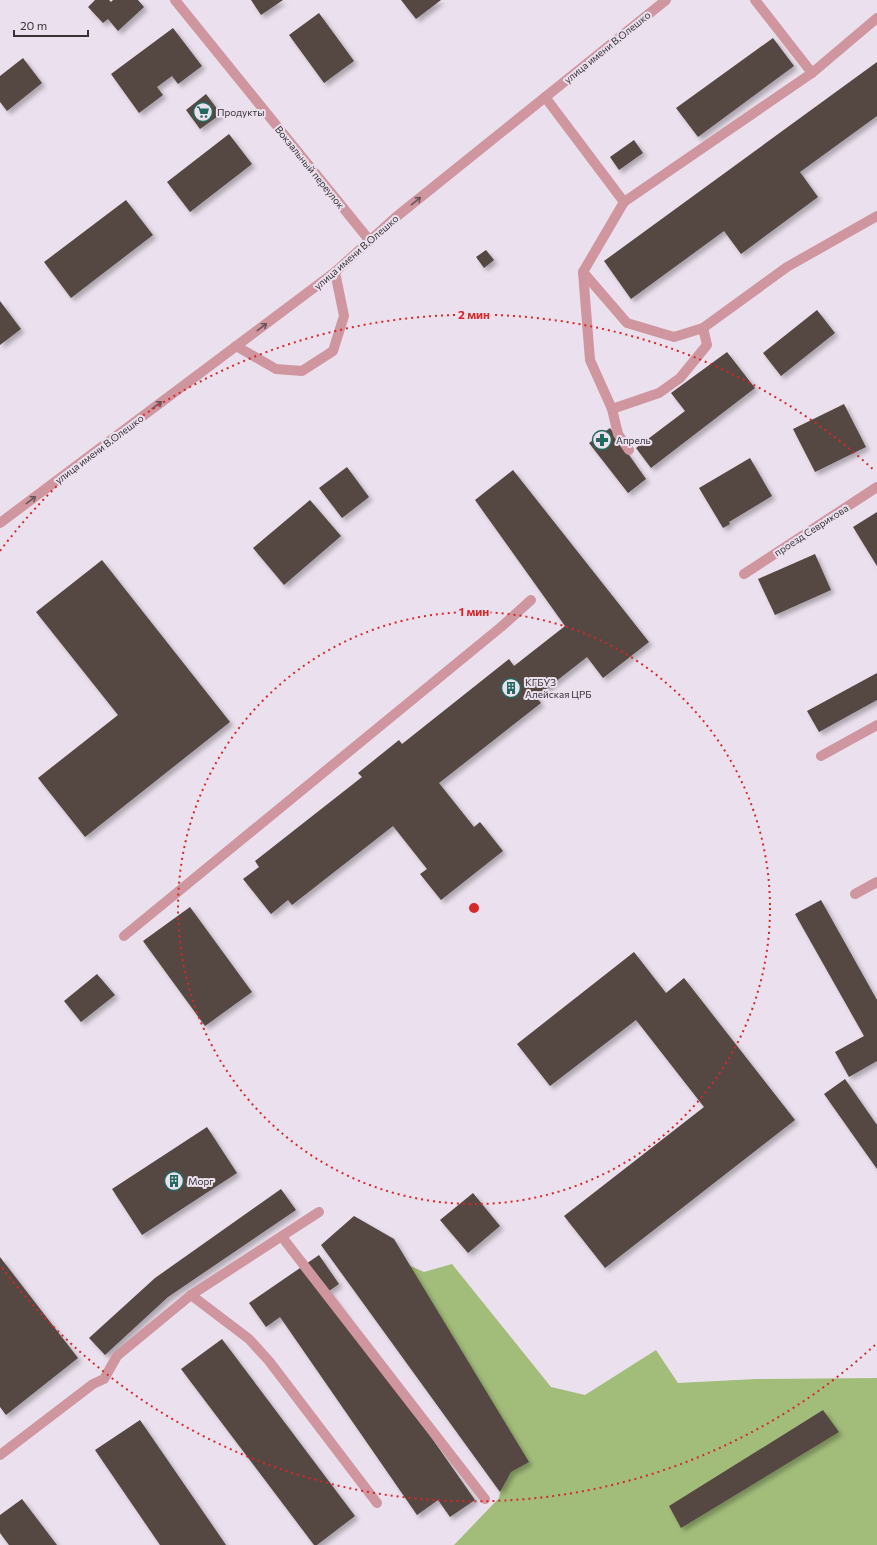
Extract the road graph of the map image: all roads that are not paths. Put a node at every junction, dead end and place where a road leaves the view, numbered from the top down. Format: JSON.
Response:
{"nodes":[{"id":1,"x":175,"y":0,"type":"edge"},
{"id":2,"x":666,"y":0,"type":"edge"},
{"id":3,"x":755,"y":0,"type":"edge"},
{"id":4,"x":877,"y":18,"type":"edge"},
{"id":5,"x":812,"y":73,"type":"junction"},
{"id":6,"x":545,"y":97,"type":"junction"},
{"id":7,"x":624,"y":202,"type":"junction"},
{"id":8,"x":877,"y":216,"type":"edge"},
{"id":9,"x":370,"y":241,"type":"junction"},
{"id":10,"x":335,"y":272,"type":"junction"},
{"id":11,"x":583,"y":272,"type":"junction"},
{"id":12,"x":703,"y":328,"type":"junction"},
{"id":13,"x":236,"y":346,"type":"junction"},
{"id":14,"x":612,"y":409,"type":"junction"},
{"id":15,"x":629,"y":450,"type":"dead end"},
{"id":16,"x":877,"y":487,"type":"edge"},
{"id":17,"x":0,"y":523,"type":"edge"},
{"id":18,"x":744,"y":574,"type":"dead end"},
{"id":19,"x":531,"y":600,"type":"dead end"},
{"id":20,"x":877,"y":725,"type":"edge"},
{"id":21,"x":821,"y":756,"type":"dead end"},
{"id":22,"x":877,"y":882,"type":"edge"},
{"id":23,"x":855,"y":894,"type":"dead end"},
{"id":24,"x":124,"y":936,"type":"dead end"},
{"id":25,"x":319,"y":1212,"type":"dead end"},
{"id":26,"x":282,"y":1237,"type":"junction"},
{"id":27,"x":191,"y":1295,"type":"junction"},
{"id":28,"x":2,"y":1449,"type":"edge"},
{"id":29,"x":485,"y":1499,"type":"dead end"},
{"id":30,"x":377,"y":1503,"type":"dead end"}],
"edges":[{"from":1,"to":9,"type":"street","name":"Вокзальный переулок"},
{"from":2,"to":6,"type":"street","name":"улица имени В.Олешко"},
{"from":3,"to":5,"type":"street"},
{"from":4,"to":5,"type":"street"},
{"from":5,"to":7,"type":"street"},
{"from":6,"to":7,"type":"street"},
{"from":9,"to":6,"type":"street","name":"улица имени В.Олешко","one_way":true},
{"from":7,"to":11,"type":"street"},
{"from":8,"to":12,"type":"street"},
{"from":9,"to":10,"type":"street","name":"улица имени В.Олешко"},
{"from":13,"to":10,"type":"street","name":"улица имени В.Олешко","one_way":true},
{"from":10,"to":13,"type":"street"},
{"from":11,"to":12,"type":"street"},
{"from":11,"to":14,"type":"street"},
{"from":12,"to":14,"type":"street"},
{"from":17,"to":13,"type":"street","name":"улица имени В.Олешко","one_way":true},
{"from":14,"to":15,"type":"street"},
{"from":16,"to":18,"type":"street","name":"проезд Севрикова"},
{"from":19,"to":24,"type":"street"},
{"from":20,"to":21,"type":"street"},
{"from":22,"to":23,"type":"street"},
{"from":25,"to":26,"type":"street"},
{"from":26,"to":27,"type":"street"},
{"from":26,"to":29,"type":"street"},
{"from":27,"to":28,"type":"street"},
{"from":27,"to":30,"type":"street"}]}
